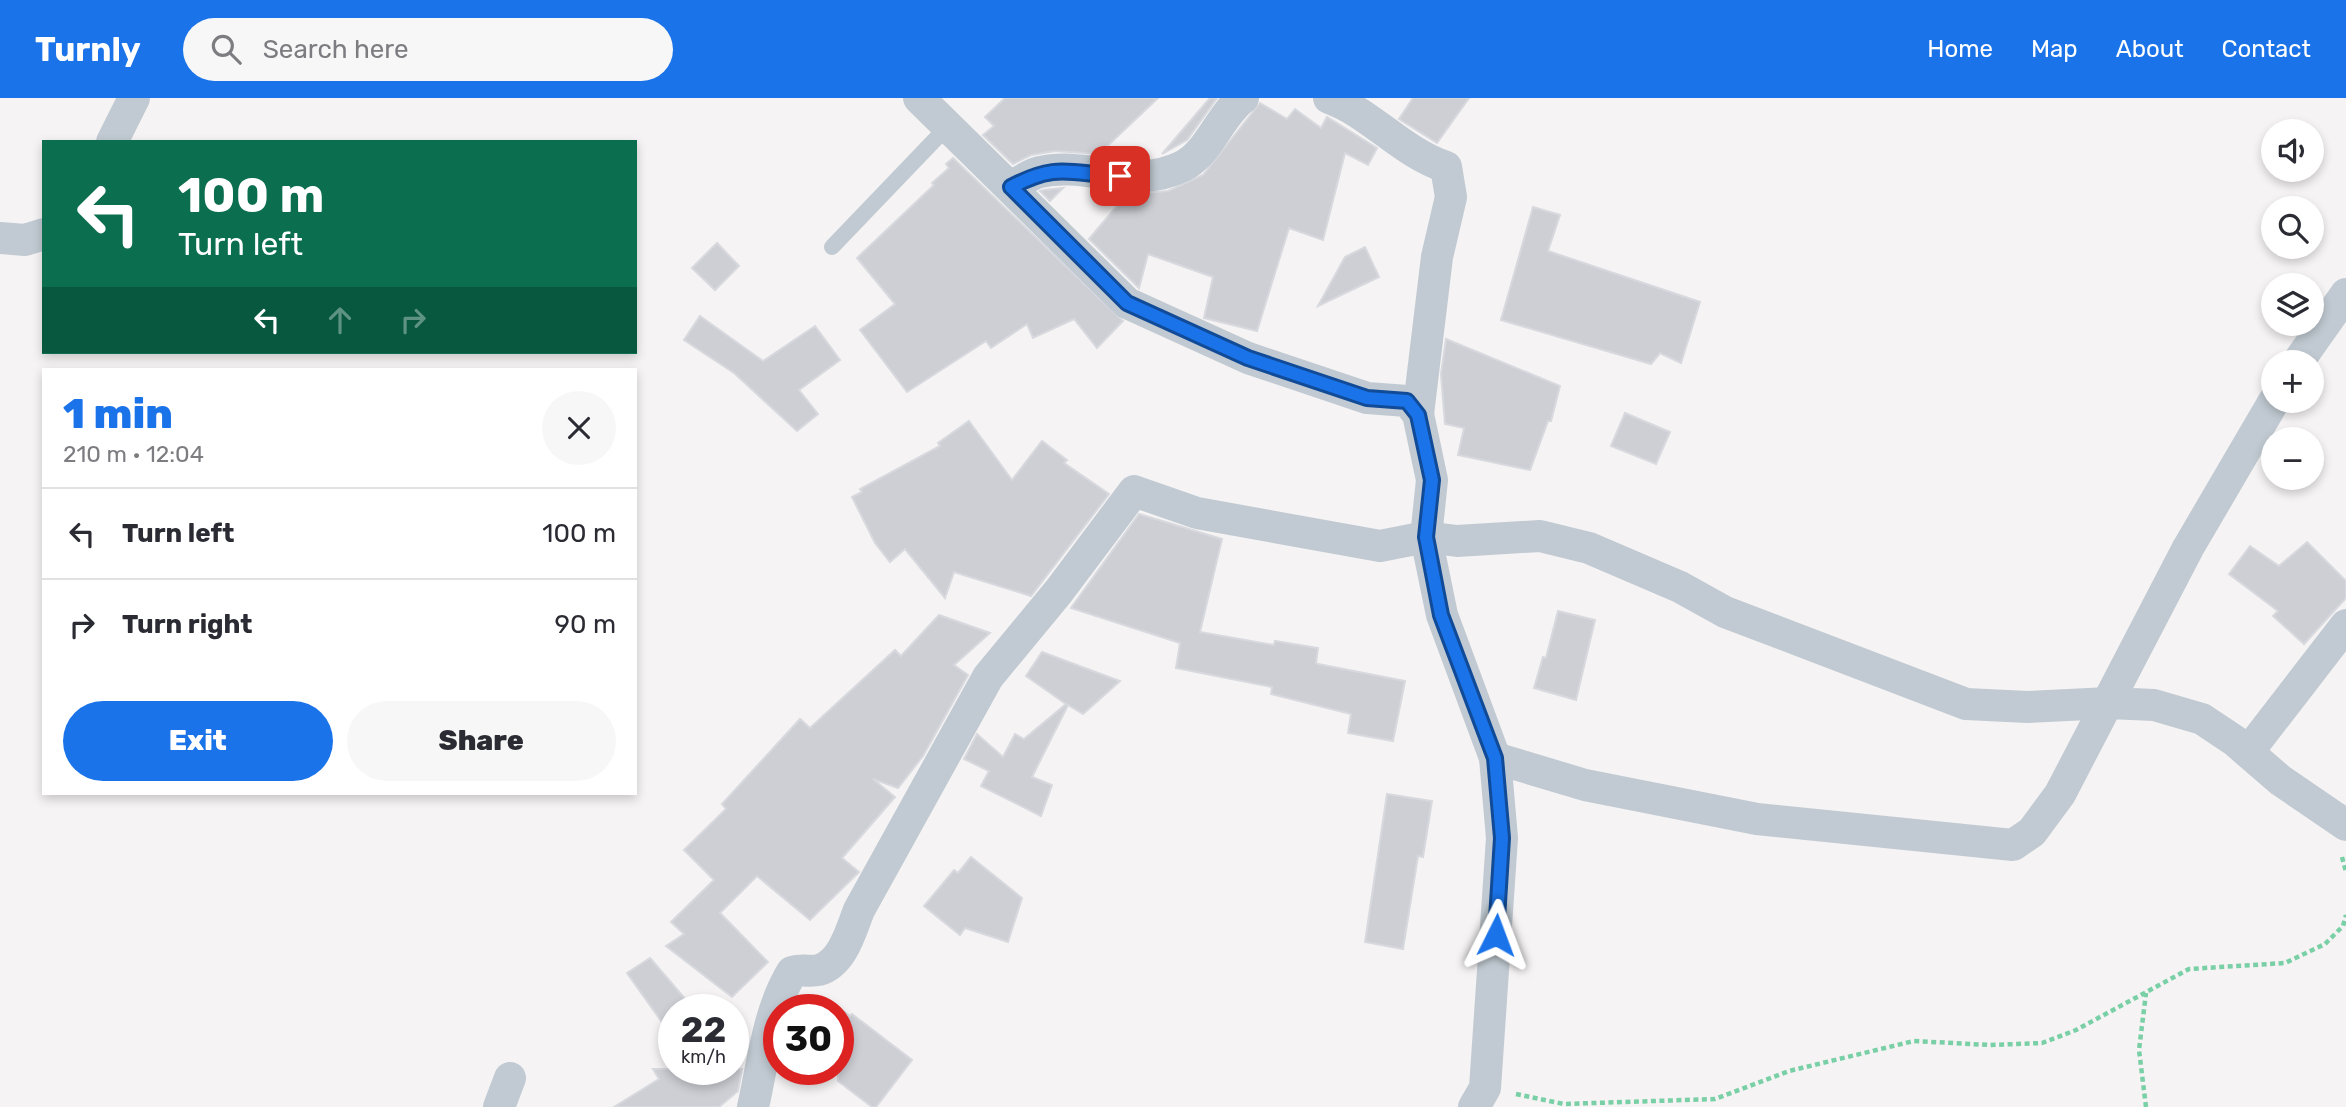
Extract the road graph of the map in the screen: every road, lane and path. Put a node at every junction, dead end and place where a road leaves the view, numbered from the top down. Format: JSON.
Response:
{"nodes":[{"id":1,"x":134,"y":98,"type":"edge"},
{"id":2,"x":919,"y":98,"type":"edge"},
{"id":3,"x":1243,"y":98,"type":"edge"},
{"id":4,"x":1329,"y":98,"type":"edge"},
{"id":5,"x":949,"y":125,"type":"junction"},
{"id":6,"x":113,"y":140,"type":"edge"},
{"id":7,"x":1011,"y":187,"type":"junction"},
{"id":8,"x":42,"y":235,"type":"edge"},
{"id":9,"x":0,"y":238,"type":"edge"},
{"id":10,"x":832,"y":247,"type":"dead end"},
{"id":11,"x":2346,"y":294,"type":"edge"},
{"id":12,"x":2306,"y":350,"type":"edge"},
{"id":13,"x":2267,"y":413,"type":"edge"},
{"id":14,"x":1418,"y":415,"type":"junction"},
{"id":15,"x":1426,"y":537,"type":"junction"},
{"id":16,"x":2346,"y":625,"type":"edge"},
{"id":17,"x":2109,"y":703,"type":"junction"},
{"id":18,"x":2248,"y":752,"type":"junction"},
{"id":19,"x":1495,"y":758,"type":"junction"},
{"id":20,"x":2346,"y":825,"type":"edge"},
{"id":21,"x":2346,"y":915,"type":"edge"},
{"id":22,"x":2146,"y":992,"type":"junction"},
{"id":23,"x":1480,"y":1097,"type":"edge"},
{"id":24,"x":753,"y":1107,"type":"edge"},
{"id":25,"x":2146,"y":1107,"type":"edge"}],
"edges":[{"from":1,"to":6,"type":"street"},
{"from":2,"to":5,"type":"street"},
{"from":3,"to":7,"type":"street"},
{"from":4,"to":14,"type":"street"},
{"from":5,"to":7,"type":"street"},
{"from":5,"to":10,"type":"lane"},
{"from":7,"to":14,"type":"street"},
{"from":8,"to":9,"type":"street"},
{"from":11,"to":12,"type":"street"},
{"from":13,"to":17,"type":"street"},
{"from":14,"to":15,"type":"street"},
{"from":15,"to":17,"type":"street"},
{"from":15,"to":19,"type":"street"},
{"from":15,"to":24,"type":"street"},
{"from":16,"to":18,"type":"street"},
{"from":17,"to":18,"type":"street"},
{"from":17,"to":19,"type":"street"},
{"from":18,"to":20,"type":"street"},
{"from":19,"to":23,"type":"street"},
{"from":21,"to":22,"type":"path"},
{"from":22,"to":23,"type":"path"},
{"from":22,"to":25,"type":"path"}]}
